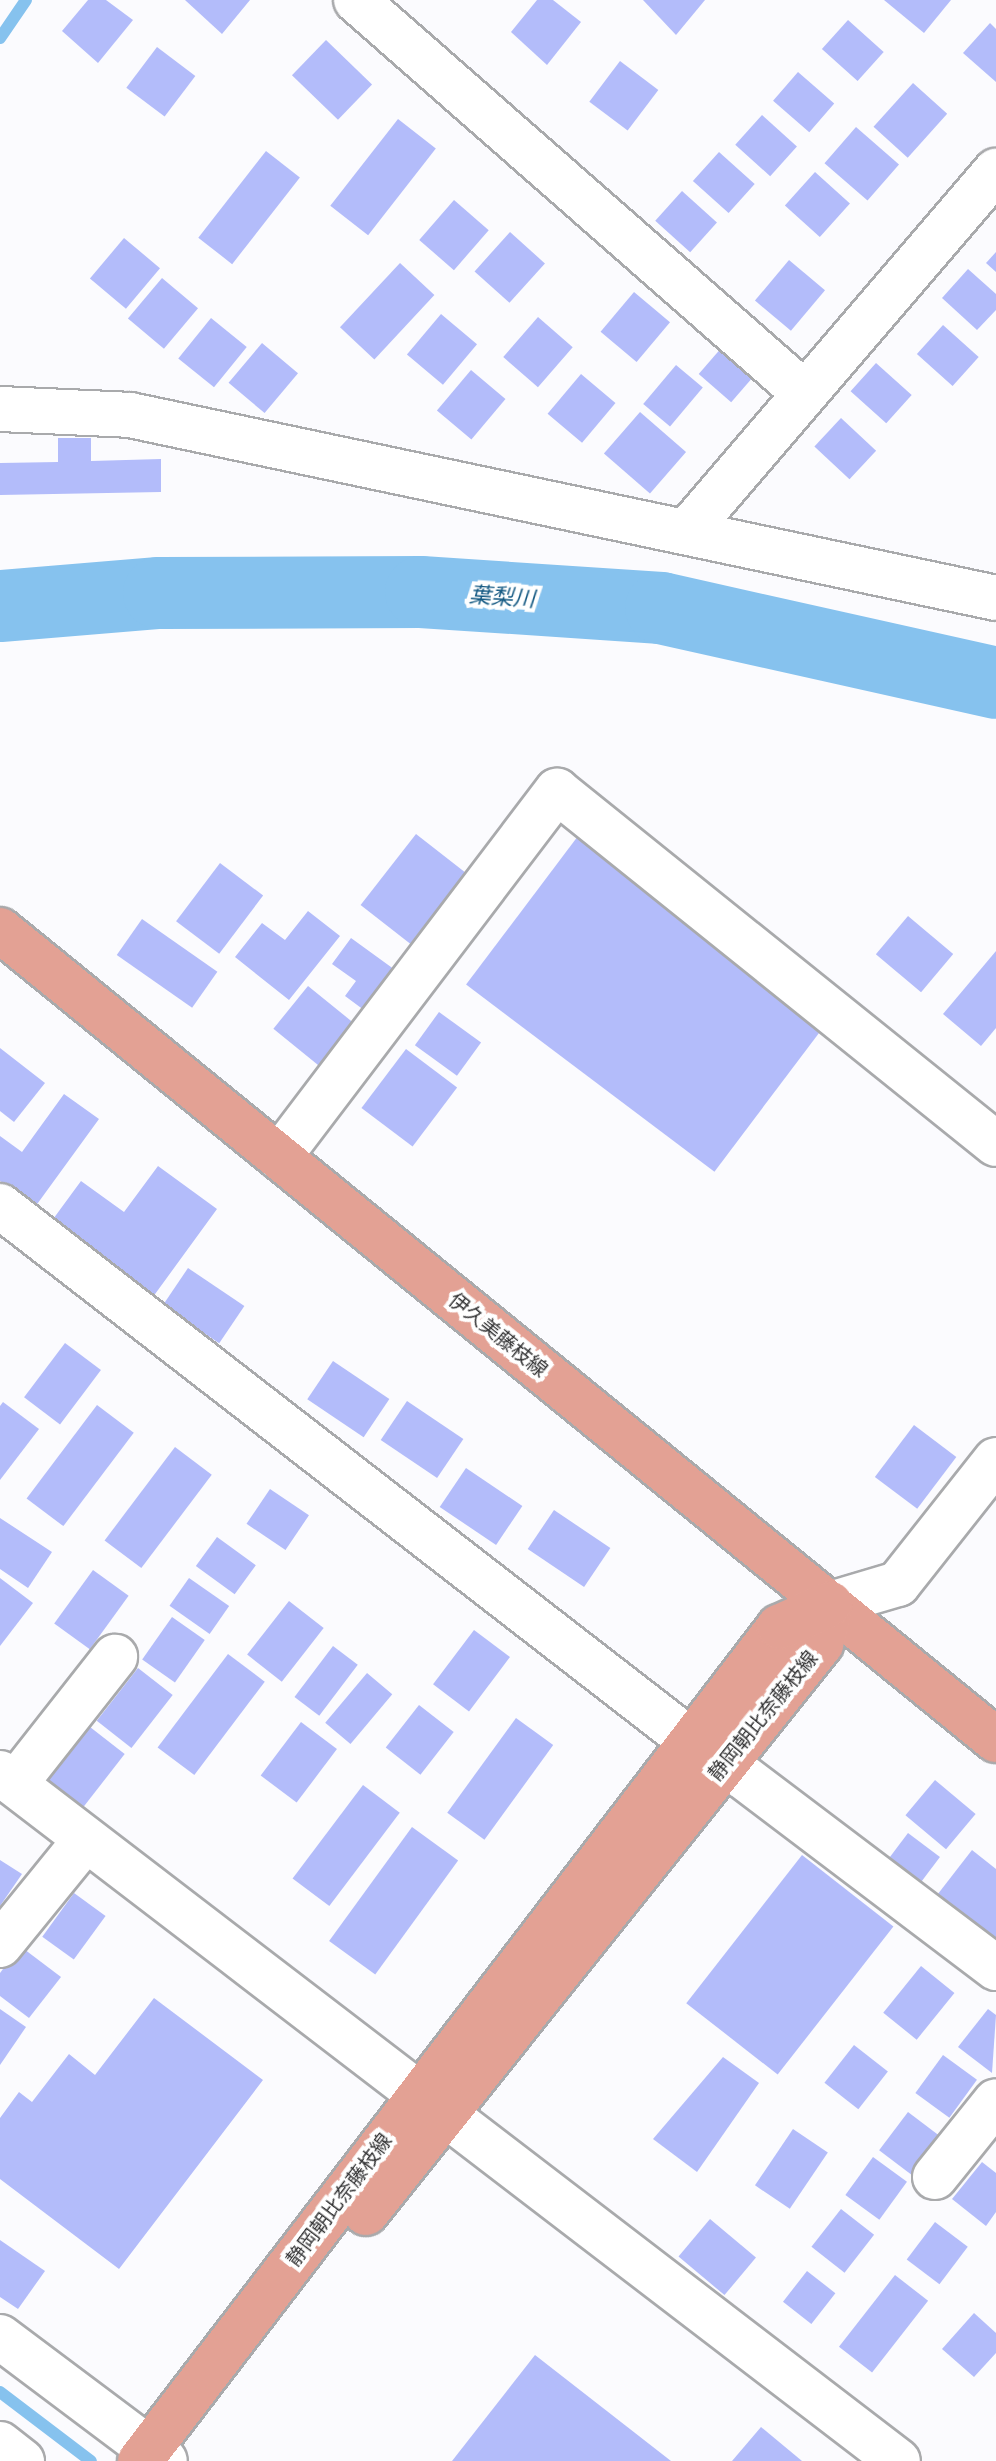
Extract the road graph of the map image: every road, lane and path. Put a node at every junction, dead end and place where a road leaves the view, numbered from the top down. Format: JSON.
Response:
{"nodes":[{"id":1,"x":356,"y":0,"type":"edge"},
{"id":2,"x":996,"y":171,"type":"edge"},
{"id":3,"x":803,"y":392,"type":"junction"},
{"id":4,"x":0,"y":409,"type":"edge"},
{"id":5,"x":689,"y":529,"type":"junction"},
{"id":6,"x":996,"y":598,"type":"edge"},
{"id":7,"x":0,"y":930,"type":"edge"},
{"id":8,"x":996,"y":1144,"type":"edge"},
{"id":9,"x":279,"y":1157,"type":"junction"},
{"id":10,"x":0,"y":1206,"type":"edge"},
{"id":11,"x":996,"y":1460,"type":"edge"},
{"id":12,"x":830,"y":1604,"type":"junction"},
{"id":13,"x":115,"y":1657,"type":"dead end"},
{"id":14,"x":996,"y":1740,"type":"edge"},
{"id":15,"x":708,"y":1752,"type":"junction"},
{"id":16,"x":8,"y":1778,"type":"edge"},
{"id":17,"x":86,"y":1839,"type":"junction"},
{"id":18,"x":0,"y":1945,"type":"edge"},
{"id":19,"x":996,"y":1968,"type":"edge"},
{"id":20,"x":996,"y":2101,"type":"edge"},
{"id":21,"x":432,"y":2104,"type":"junction"},
{"id":22,"x":935,"y":2177,"type":"dead end"},
{"id":23,"x":0,"y":2337,"type":"edge"},
{"id":24,"x":0,"y":2444,"type":"edge"},
{"id":25,"x":156,"y":2458,"type":"edge"},
{"id":26,"x":22,"y":2461,"type":"edge"},
{"id":27,"x":898,"y":2461,"type":"edge"}],
"edges":[{"from":1,"to":3,"type":"street"},
{"from":2,"to":3,"type":"street"},
{"from":3,"to":5,"type":"street"},
{"from":4,"to":5,"type":"street"},
{"from":5,"to":6,"type":"street"},
{"from":7,"to":9,"type":"main road","name":"伊久美藤枝線"},
{"from":8,"to":9,"type":"street"},
{"from":9,"to":12,"type":"main road","name":"伊久美藤枝線"},
{"from":10,"to":15,"type":"street"},
{"from":11,"to":12,"type":"street"},
{"from":12,"to":14,"type":"main road","name":"伊久美藤枝線"},
{"from":12,"to":15,"type":"main road","name":"静岡朝比奈藤枝線"},
{"from":13,"to":16,"type":"street"},
{"from":15,"to":19,"type":"street"},
{"from":15,"to":21,"type":"main road","name":"静岡朝比奈藤枝線"},
{"from":16,"to":17,"type":"street"},
{"from":17,"to":18,"type":"street"},
{"from":17,"to":21,"type":"street"},
{"from":20,"to":22,"type":"street"},
{"from":21,"to":25,"type":"main road","name":"静岡朝比奈藤枝線"},
{"from":21,"to":27,"type":"street"},
{"from":23,"to":25,"type":"street"},
{"from":24,"to":26,"type":"street"}]}
